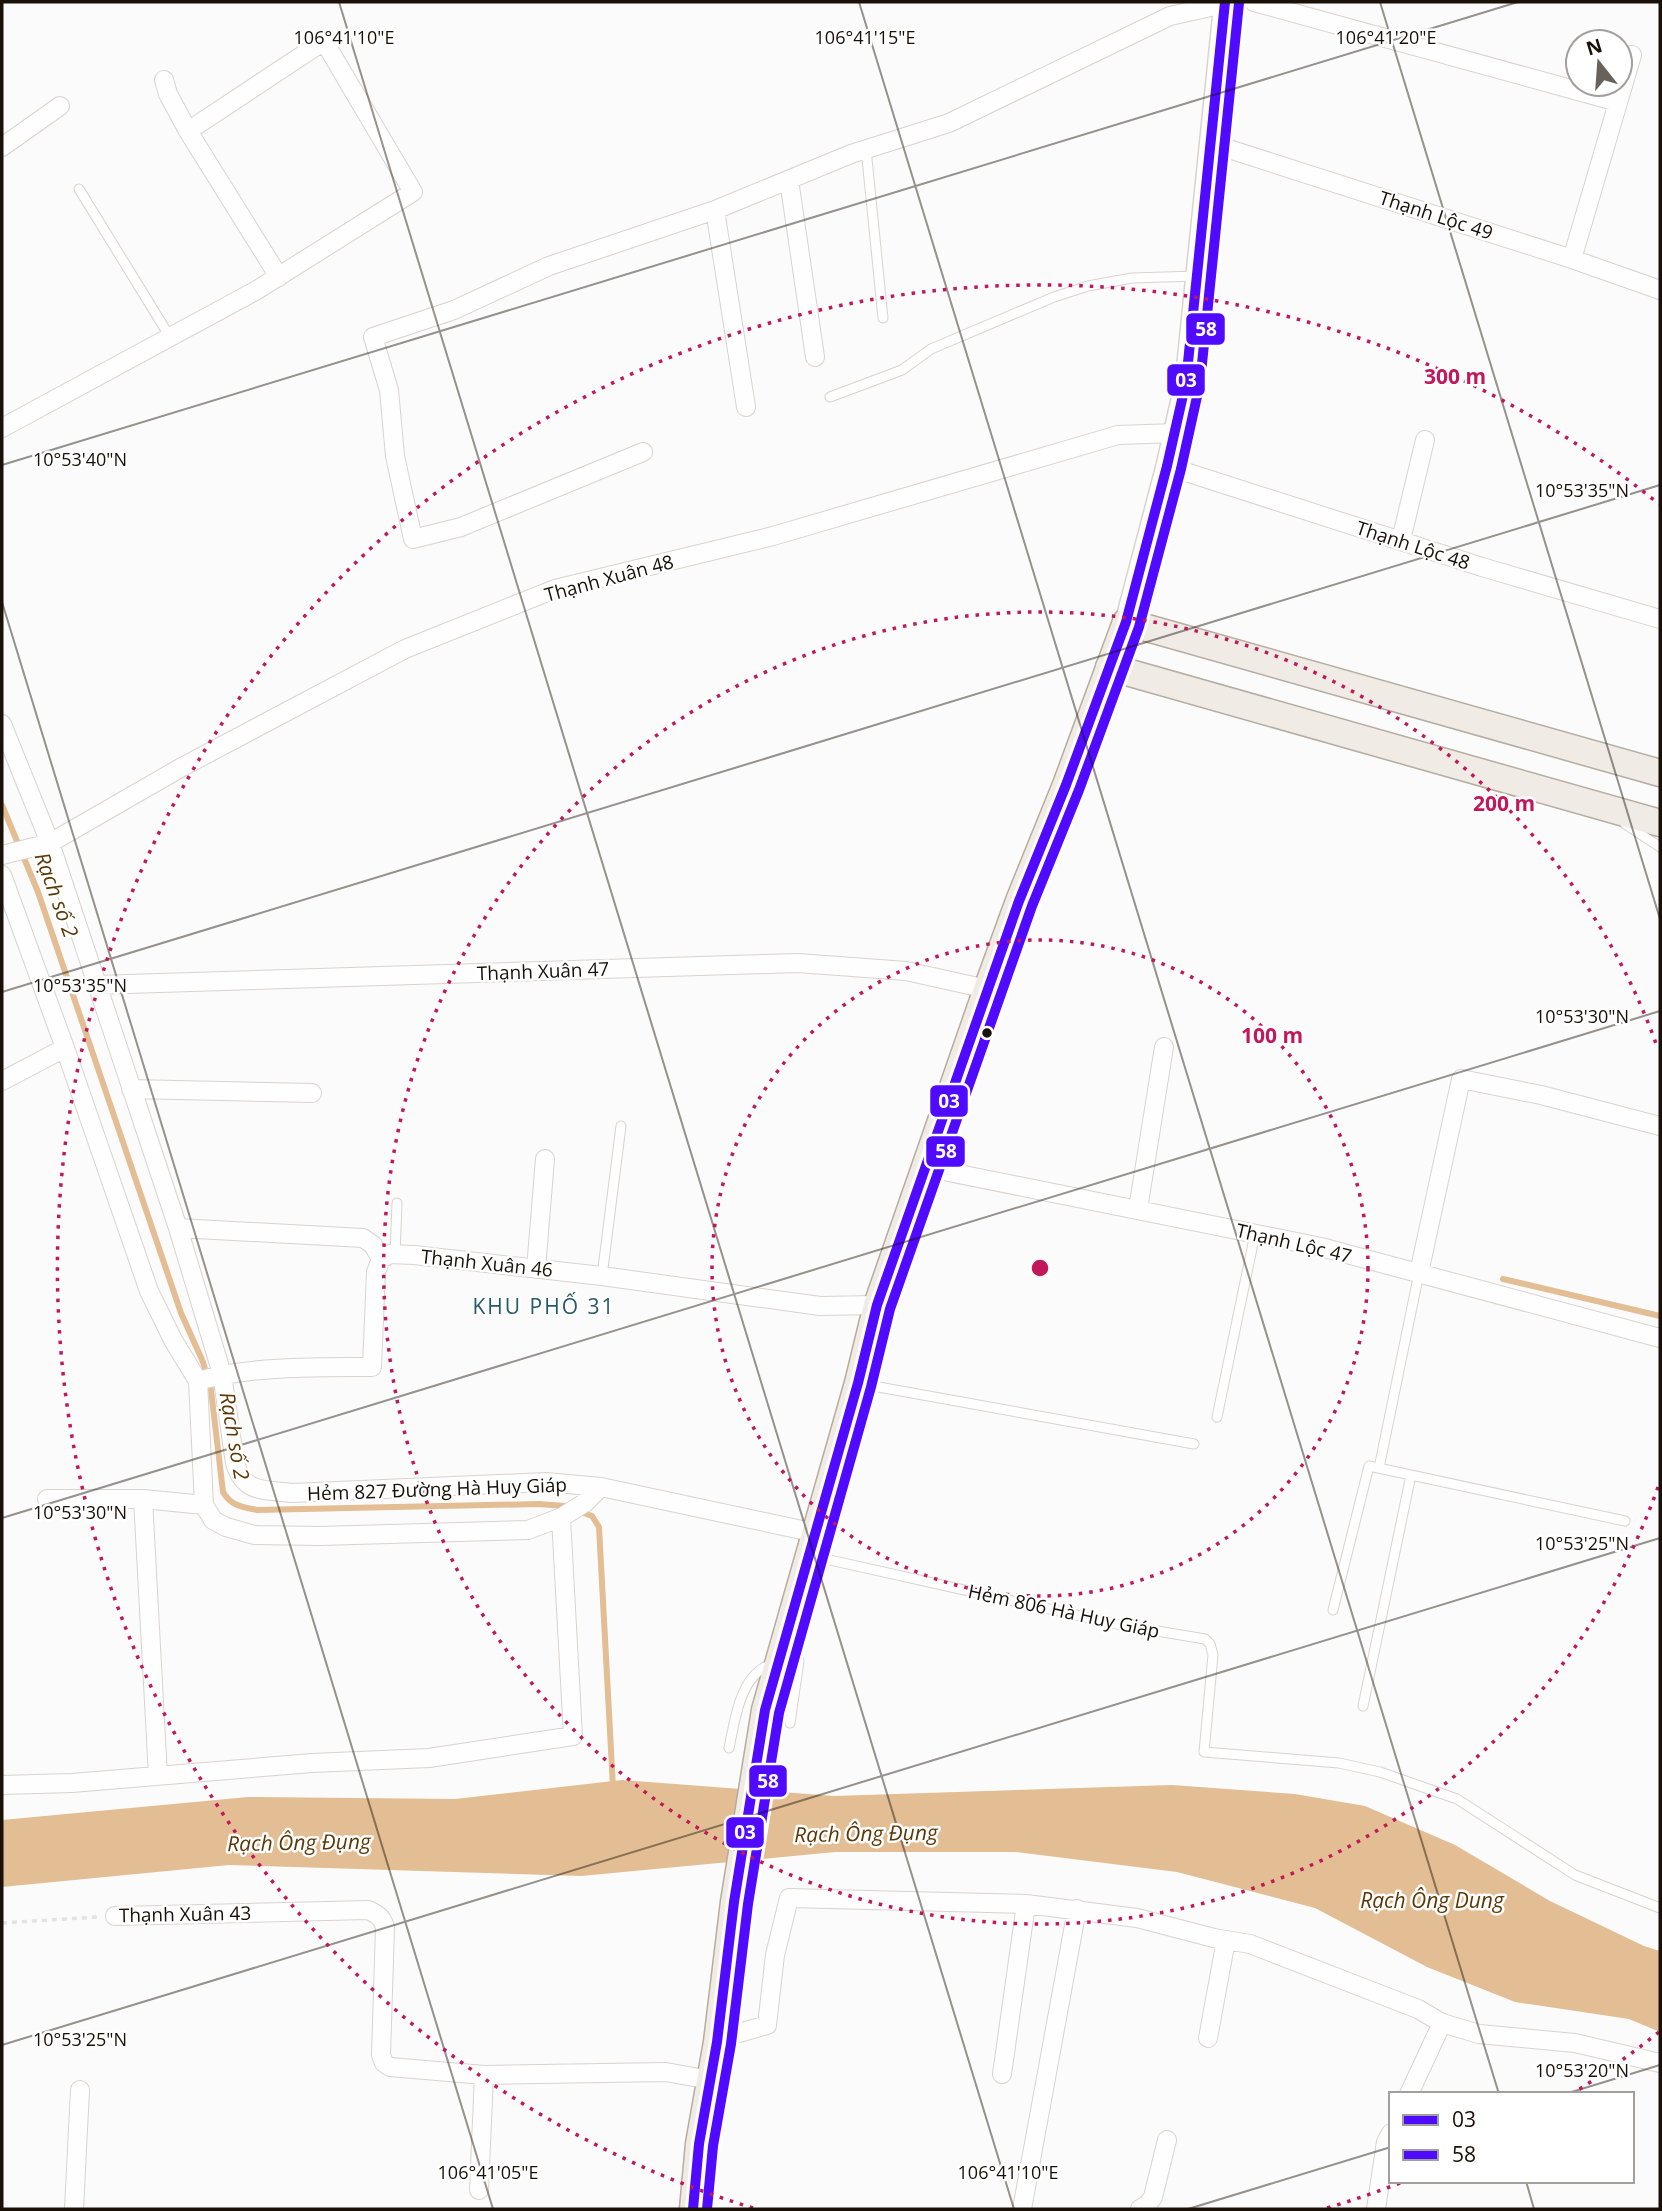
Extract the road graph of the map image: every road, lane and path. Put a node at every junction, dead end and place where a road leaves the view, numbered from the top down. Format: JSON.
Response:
{"nodes":[{"id":1,"x":1225,"y":2,"type":"edge"},
{"id":2,"x":1233,"y":2,"type":"edge"},
{"id":3,"x":1254,"y":2,"type":"edge"},
{"id":4,"x":164,"y":80,"type":"dead end"},
{"id":5,"x":1619,"y":98,"type":"edge"},
{"id":6,"x":1618,"y":102,"type":"junction"},
{"id":7,"x":60,"y":106,"type":"dead end"},
{"id":8,"x":188,"y":131,"type":"junction"},
{"id":9,"x":1210,"y":143,"type":"junction"},
{"id":10,"x":2,"y":147,"type":"edge"},
{"id":11,"x":866,"y":149,"type":"junction"},
{"id":12,"x":789,"y":180,"type":"junction"},
{"id":13,"x":79,"y":189,"type":"dead end"},
{"id":14,"x":715,"y":210,"type":"junction"},
{"id":15,"x":1573,"y":259,"type":"junction"},
{"id":16,"x":1197,"y":276,"type":"junction"},
{"id":17,"x":279,"y":277,"type":"junction"},
{"id":18,"x":1660,"y":290,"type":"edge"},
{"id":19,"x":883,"y":318,"type":"dead end"},
{"id":20,"x":170,"y":337,"type":"junction"},
{"id":21,"x":815,"y":357,"type":"dead end"},
{"id":22,"x":830,"y":397,"type":"dead end"},
{"id":23,"x":746,"y":407,"type":"dead end"},
{"id":24,"x":2,"y":428,"type":"edge"},
{"id":25,"x":1176,"y":433,"type":"junction"},
{"id":26,"x":1425,"y":440,"type":"dead end"},
{"id":27,"x":643,"y":452,"type":"dead end"},
{"id":28,"x":1167,"y":466,"type":"junction"},
{"id":29,"x":1401,"y":540,"type":"junction"},
{"id":30,"x":1660,"y":620,"type":"edge"},
{"id":31,"x":1126,"y":622,"type":"junction"},
{"id":32,"x":1109,"y":667,"type":"junction"},
{"id":33,"x":2,"y":724,"type":"edge"},
{"id":34,"x":1603,"y":757,"type":"junction"},
{"id":35,"x":1660,"y":762,"type":"edge"},
{"id":36,"x":1660,"y":773,"type":"edge"},
{"id":37,"x":1591,"y":802,"type":"junction"},
{"id":38,"x":1660,"y":823,"type":"edge"},
{"id":39,"x":50,"y":843,"type":"junction"},
{"id":40,"x":1660,"y":847,"type":"edge"},
{"id":41,"x":2,"y":855,"type":"edge"},
{"id":42,"x":2,"y":879,"type":"edge"},
{"id":43,"x":96,"y":985,"type":"junction"},
{"id":44,"x":987,"y":989,"type":"junction"},
{"id":45,"x":1164,"y":1047,"type":"dead end"},
{"id":46,"x":65,"y":1048,"type":"junction"},
{"id":47,"x":2,"y":1081,"type":"edge"},
{"id":48,"x":131,"y":1089,"type":"junction"},
{"id":49,"x":312,"y":1093,"type":"dead end"},
{"id":50,"x":621,"y":1126,"type":"dead end"},
{"id":51,"x":1660,"y":1126,"type":"edge"},
{"id":52,"x":545,"y":1160,"type":"dead end"},
{"id":53,"x":924,"y":1167,"type":"junction"},
{"id":54,"x":397,"y":1203,"type":"dead end"},
{"id":55,"x":1138,"y":1209,"type":"junction"},
{"id":56,"x":178,"y":1228,"type":"junction"},
{"id":57,"x":1255,"y":1234,"type":"junction"},
{"id":58,"x":388,"y":1257,"type":"junction"},
{"id":59,"x":536,"y":1269,"type":"junction"},
{"id":60,"x":1419,"y":1273,"type":"junction"},
{"id":61,"x":602,"y":1276,"type":"junction"},
{"id":62,"x":877,"y":1305,"type":"junction"},
{"id":63,"x":1660,"y":1338,"type":"edge"},
{"id":64,"x":222,"y":1374,"type":"junction"},
{"id":65,"x":198,"y":1381,"type":"junction"},
{"id":66,"x":858,"y":1383,"type":"junction"},
{"id":67,"x":1217,"y":1417,"type":"dead end"},
{"id":68,"x":1194,"y":1444,"type":"dead end"},
{"id":69,"x":1379,"y":1468,"type":"junction"},
{"id":70,"x":1411,"y":1475,"type":"junction"},
{"id":71,"x":601,"y":1487,"type":"junction"},
{"id":72,"x":47,"y":1499,"type":"dead end"},
{"id":73,"x":143,"y":1499,"type":"junction"},
{"id":74,"x":204,"y":1505,"type":"junction"},
{"id":75,"x":561,"y":1518,"type":"junction"},
{"id":76,"x":1625,"y":1521,"type":"dead end"},
{"id":77,"x":813,"y":1544,"type":"junction"},
{"id":78,"x":1333,"y":1610,"type":"dead end"},
{"id":79,"x":780,"y":1659,"type":"junction"},
{"id":80,"x":1363,"y":1706,"type":"dead end"},
{"id":81,"x":790,"y":1723,"type":"dead end"},
{"id":82,"x":729,"y":1748,"type":"dead end"},
{"id":83,"x":158,"y":1776,"type":"junction"},
{"id":84,"x":2,"y":1785,"type":"edge"},
{"id":85,"x":1026,"y":1904,"type":"junction"},
{"id":86,"x":1660,"y":1908,"type":"edge"},
{"id":87,"x":1077,"y":1909,"type":"junction"},
{"id":88,"x":115,"y":1916,"type":"joint"},
{"id":89,"x":2,"y":1923,"type":"edge"},
{"id":90,"x":1226,"y":1940,"type":"junction"},
{"id":91,"x":1442,"y":2023,"type":"junction"},
{"id":92,"x":719,"y":2026,"type":"junction"},
{"id":93,"x":1208,"y":2038,"type":"dead end"},
{"id":94,"x":1660,"y":2063,"type":"edge"},
{"id":95,"x":1002,"y":2074,"type":"dead end"},
{"id":96,"x":484,"y":2075,"type":"junction"},
{"id":97,"x":710,"y":2080,"type":"junction"},
{"id":98,"x":80,"y":2090,"type":"dead end"},
{"id":99,"x":1410,"y":2092,"type":"edge"},
{"id":100,"x":1389,"y":2137,"type":"edge"},
{"id":101,"x":1167,"y":2140,"type":"dead end"},
{"id":102,"x":1386,"y":2175,"type":"edge"},
{"id":103,"x":479,"y":2190,"type":"dead end"},
{"id":104,"x":74,"y":2209,"type":"edge"},
{"id":105,"x":693,"y":2209,"type":"edge"},
{"id":106,"x":1022,"y":2209,"type":"edge"},
{"id":107,"x":1140,"y":2209,"type":"edge"},
{"id":108,"x":1376,"y":2209,"type":"edge"}],
"edges":[{"from":1,"to":2,"type":"street"},
{"from":1,"to":9,"type":"street"},
{"from":1,"to":11,"type":"street"},
{"from":3,"to":6,"type":"street"},
{"from":4,"to":8,"type":"street"},
{"from":5,"to":6,"type":"street"},
{"from":6,"to":15,"type":"street"},
{"from":7,"to":10,"type":"street"},
{"from":8,"to":17,"type":"street"},
{"from":8,"to":17,"type":"street"},
{"from":9,"to":15,"type":"street","name":"Thạnh Lộc 49"},
{"from":9,"to":16,"type":"street"},
{"from":11,"to":12,"type":"street"},
{"from":11,"to":19,"type":"lane"},
{"from":12,"to":14,"type":"street"},
{"from":12,"to":21,"type":"street"},
{"from":13,"to":20,"type":"lane"},
{"from":14,"to":23,"type":"street"},
{"from":14,"to":27,"type":"street"},
{"from":15,"to":18,"type":"street","name":"Thạnh Lộc 49"},
{"from":16,"to":22,"type":"lane"},
{"from":16,"to":25,"type":"street"},
{"from":17,"to":20,"type":"street"},
{"from":20,"to":24,"type":"street"},
{"from":25,"to":28,"type":"street"},
{"from":25,"to":39,"type":"street","name":"Thạnh Xuân 48"},
{"from":26,"to":29,"type":"street"},
{"from":28,"to":29,"type":"street","name":"Thạnh Lộc 48"},
{"from":28,"to":31,"type":"street"},
{"from":29,"to":30,"type":"street","name":"Thạnh Lộc 48"},
{"from":31,"to":32,"type":"main road"},
{"from":31,"to":34,"type":"main road"},
{"from":32,"to":37,"type":"main road"},
{"from":32,"to":44,"type":"main road"},
{"from":33,"to":39,"type":"street","name":"Hẻm 827 Đường Hà Huy Giáp"},
{"from":34,"to":35,"type":"lane"},
{"from":34,"to":36,"type":"main road"},
{"from":37,"to":38,"type":"main road"},
{"from":37,"to":40,"type":"lane"},
{"from":39,"to":41,"type":"street","name":"Thạnh Xuân 48"},
{"from":39,"to":43,"type":"street","name":"Hẻm 827 Đường Hà Huy Giáp"},
{"from":42,"to":46,"type":"street"},
{"from":43,"to":44,"type":"street","name":"Thạnh Xuân 47"},
{"from":43,"to":48,"type":"street","name":"Hẻm 827 Đường Hà Huy Giáp"},
{"from":44,"to":53,"type":"main road"},
{"from":45,"to":55,"type":"street"},
{"from":46,"to":47,"type":"street"},
{"from":46,"to":65,"type":"street"},
{"from":48,"to":49,"type":"street"},
{"from":48,"to":56,"type":"street","name":"Hẻm 827 Đường Hà Huy Giáp"},
{"from":50,"to":61,"type":"lane"},
{"from":51,"to":60,"type":"street"},
{"from":52,"to":59,"type":"street"},
{"from":53,"to":55,"type":"street","name":"Thạnh Lộc 47"},
{"from":53,"to":62,"type":"main road"},
{"from":54,"to":58,"type":"lane"},
{"from":55,"to":57,"type":"street","name":"Thạnh Lộc 47"},
{"from":56,"to":58,"type":"street"},
{"from":56,"to":64,"type":"street","name":"Hẻm 827 Đường Hà Huy Giáp"},
{"from":57,"to":60,"type":"street","name":"Thạnh Lộc 47"},
{"from":57,"to":67,"type":"lane"},
{"from":58,"to":59,"type":"street","name":"Thạnh Xuân 46"},
{"from":58,"to":64,"type":"street"},
{"from":59,"to":61,"type":"street","name":"Thạnh Xuân 46"},
{"from":60,"to":63,"type":"street","name":"Thạnh Lộc 47"},
{"from":60,"to":69,"type":"lane"},
{"from":61,"to":62,"type":"street","name":"Thạnh Xuân 46"},
{"from":62,"to":66,"type":"main road"},
{"from":64,"to":65,"type":"street"},
{"from":64,"to":71,"type":"street","name":"Hẻm 827 Đường Hà Huy Giáp"},
{"from":65,"to":74,"type":"street"},
{"from":66,"to":68,"type":"lane"},
{"from":66,"to":77,"type":"main road"},
{"from":69,"to":70,"type":"lane"},
{"from":69,"to":78,"type":"lane"},
{"from":70,"to":76,"type":"lane"},
{"from":70,"to":80,"type":"lane"},
{"from":71,"to":75,"type":"street","name":"Hẻm 827 Đường Hà Huy Giáp"},
{"from":71,"to":77,"type":"street"},
{"from":72,"to":73,"type":"street"},
{"from":73,"to":74,"type":"street"},
{"from":73,"to":83,"type":"street"},
{"from":74,"to":75,"type":"street","name":"Hẻm 827 Đường Hà Huy Giáp"},
{"from":75,"to":83,"type":"street"},
{"from":77,"to":79,"type":"main road"},
{"from":77,"to":86,"type":"lane","name":"Hẻm 806 Hà Huy Giáp"},
{"from":79,"to":81,"type":"lane"},
{"from":79,"to":82,"type":"lane"},
{"from":79,"to":92,"type":"main road"},
{"from":83,"to":84,"type":"street"},
{"from":85,"to":87,"type":"street"},
{"from":85,"to":92,"type":"street"},
{"from":85,"to":95,"type":"street"},
{"from":87,"to":90,"type":"street"},
{"from":87,"to":106,"type":"street"},
{"from":88,"to":89,"type":"path","name":"Thạnh Xuân 43"},
{"from":88,"to":96,"type":"street","name":"Thạnh Xuân 43"},
{"from":90,"to":91,"type":"street"},
{"from":90,"to":93,"type":"street"},
{"from":91,"to":94,"type":"street"},
{"from":91,"to":99,"type":"street"},
{"from":92,"to":97,"type":"main road"},
{"from":96,"to":97,"type":"street"},
{"from":96,"to":103,"type":"street"},
{"from":97,"to":105,"type":"main road"},
{"from":98,"to":104,"type":"street"},
{"from":100,"to":102,"type":"street"},
{"from":101,"to":107,"type":"street"},
{"from":102,"to":108,"type":"street"}]}
